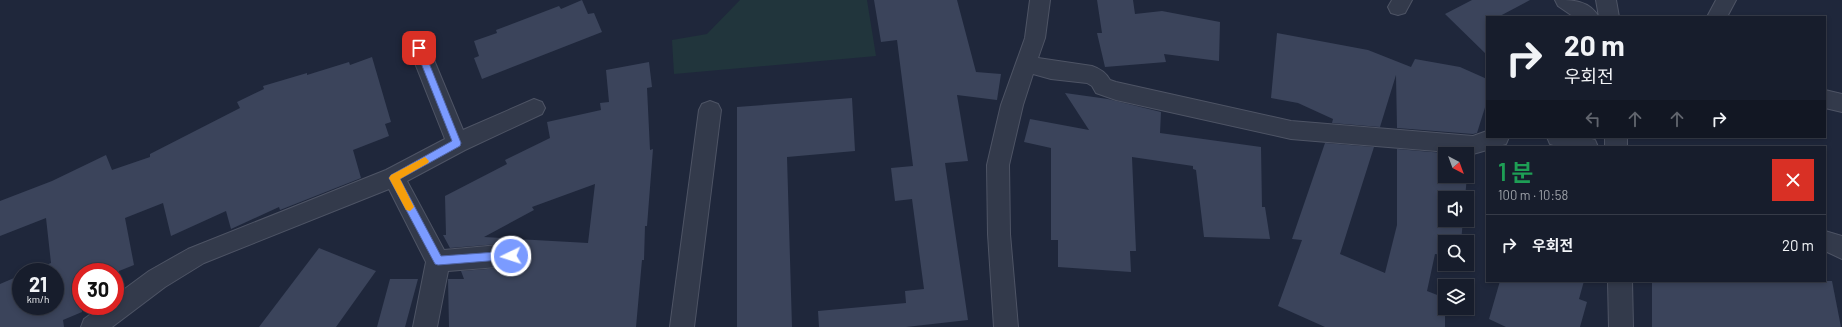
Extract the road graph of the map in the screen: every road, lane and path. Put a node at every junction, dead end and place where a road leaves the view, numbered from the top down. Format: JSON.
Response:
{"nodes":[{"id":1,"x":1040,"y":0,"type":"edge"},
{"id":2,"x":1565,"y":0,"type":"edge"},
{"id":3,"x":1606,"y":0,"type":"edge"},
{"id":4,"x":1726,"y":0,"type":"edge"},
{"id":5,"x":1588,"y":16,"type":"edge"},
{"id":6,"x":1609,"y":16,"type":"edge"},
{"id":7,"x":1718,"y":16,"type":"edge"},
{"id":8,"x":419,"y":48,"type":"dead end"},
{"id":9,"x":1026,"y":64,"type":"junction"},
{"id":10,"x":1826,"y":99,"type":"edge"},
{"id":11,"x":1842,"y":103,"type":"edge"},
{"id":12,"x":534,"y":108,"type":"dead end"},
{"id":13,"x":710,"y":110,"type":"dead end"},
{"id":14,"x":1495,"y":138,"type":"edge"},
{"id":15,"x":1561,"y":138,"type":"edge"},
{"id":16,"x":457,"y":143,"type":"junction"},
{"id":17,"x":1584,"y":146,"type":"edge"},
{"id":18,"x":394,"y":178,"type":"junction"},
{"id":19,"x":1826,"y":241,"type":"edge"},
{"id":20,"x":1842,"y":250,"type":"edge"},
{"id":21,"x":511,"y":256,"type":"dead end"},
{"id":22,"x":438,"y":260,"type":"junction"},
{"id":23,"x":1620,"y":282,"type":"edge"},
{"id":24,"x":93,"y":327,"type":"edge"},
{"id":25,"x":425,"y":327,"type":"edge"},
{"id":26,"x":682,"y":327,"type":"edge"},
{"id":27,"x":1006,"y":327,"type":"edge"},
{"id":28,"x":1621,"y":327,"type":"edge"}],
"edges":[{"from":1,"to":9,"type":"street"},
{"from":2,"to":5,"type":"street"},
{"from":3,"to":6,"type":"street"},
{"from":4,"to":7,"type":"street"},
{"from":8,"to":16,"type":"street"},
{"from":9,"to":14,"type":"street"},
{"from":9,"to":27,"type":"street"},
{"from":10,"to":11,"type":"street"},
{"from":12,"to":16,"type":"street"},
{"from":13,"to":26,"type":"street"},
{"from":15,"to":17,"type":"street"},
{"from":16,"to":18,"type":"street"},
{"from":18,"to":22,"type":"street"},
{"from":18,"to":24,"type":"street"},
{"from":19,"to":20,"type":"street"},
{"from":21,"to":22,"type":"street"},
{"from":22,"to":25,"type":"street"},
{"from":23,"to":28,"type":"street"}]}
